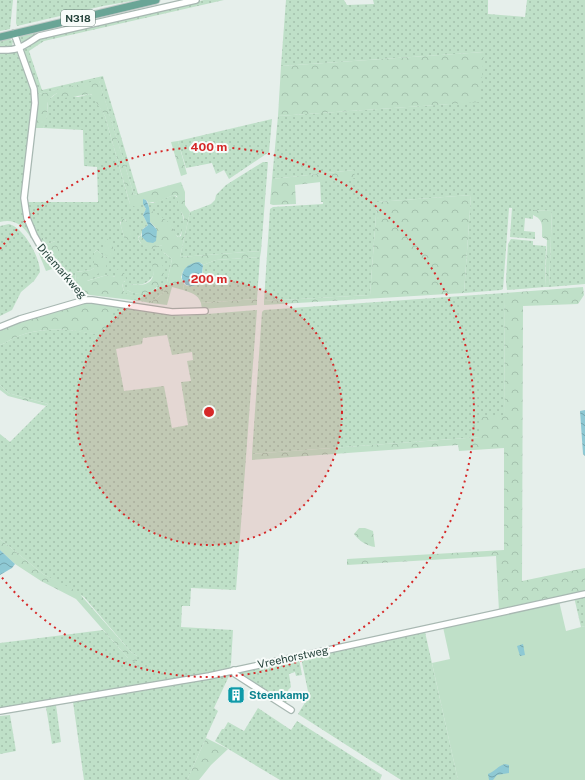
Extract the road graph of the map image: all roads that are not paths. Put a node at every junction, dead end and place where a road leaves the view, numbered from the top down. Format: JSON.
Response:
{"nodes":[{"id":1,"x":156,"y":0,"type":"edge"},
{"id":2,"x":196,"y":0,"type":"edge"},
{"id":3,"x":14,"y":33,"type":"junction"},
{"id":4,"x":0,"y":36,"type":"edge"},
{"id":5,"x":19,"y":49,"type":"junction"},
{"id":6,"x":0,"y":50,"type":"edge"},
{"id":7,"x":85,"y":300,"type":"junction"},
{"id":8,"x":205,"y":311,"type":"dead end"},
{"id":9,"x":0,"y":327,"type":"edge"},
{"id":10,"x":585,"y":594,"type":"edge"},
{"id":11,"x":234,"y":670,"type":"junction"},
{"id":12,"x":291,"y":710,"type":"dead end"},
{"id":13,"x":0,"y":711,"type":"edge"}],
"edges":[{"from":1,"to":3,"type":"main road","number":"N318"},
{"from":2,"to":5,"type":"street"},
{"from":3,"to":4,"type":"main road","number":"N318"},
{"from":3,"to":5,"type":"street","name":"Driemarkweg"},
{"from":5,"to":6,"type":"street"},
{"from":5,"to":7,"type":"street","name":"Driemarkweg"},
{"from":7,"to":8,"type":"street","name":"Driemarkweg"},
{"from":7,"to":9,"type":"street"},
{"from":10,"to":11,"type":"street","name":"Vreehorstweg"},
{"from":11,"to":12,"type":"street"},
{"from":11,"to":13,"type":"street","name":"Vreehorstweg"}]}
